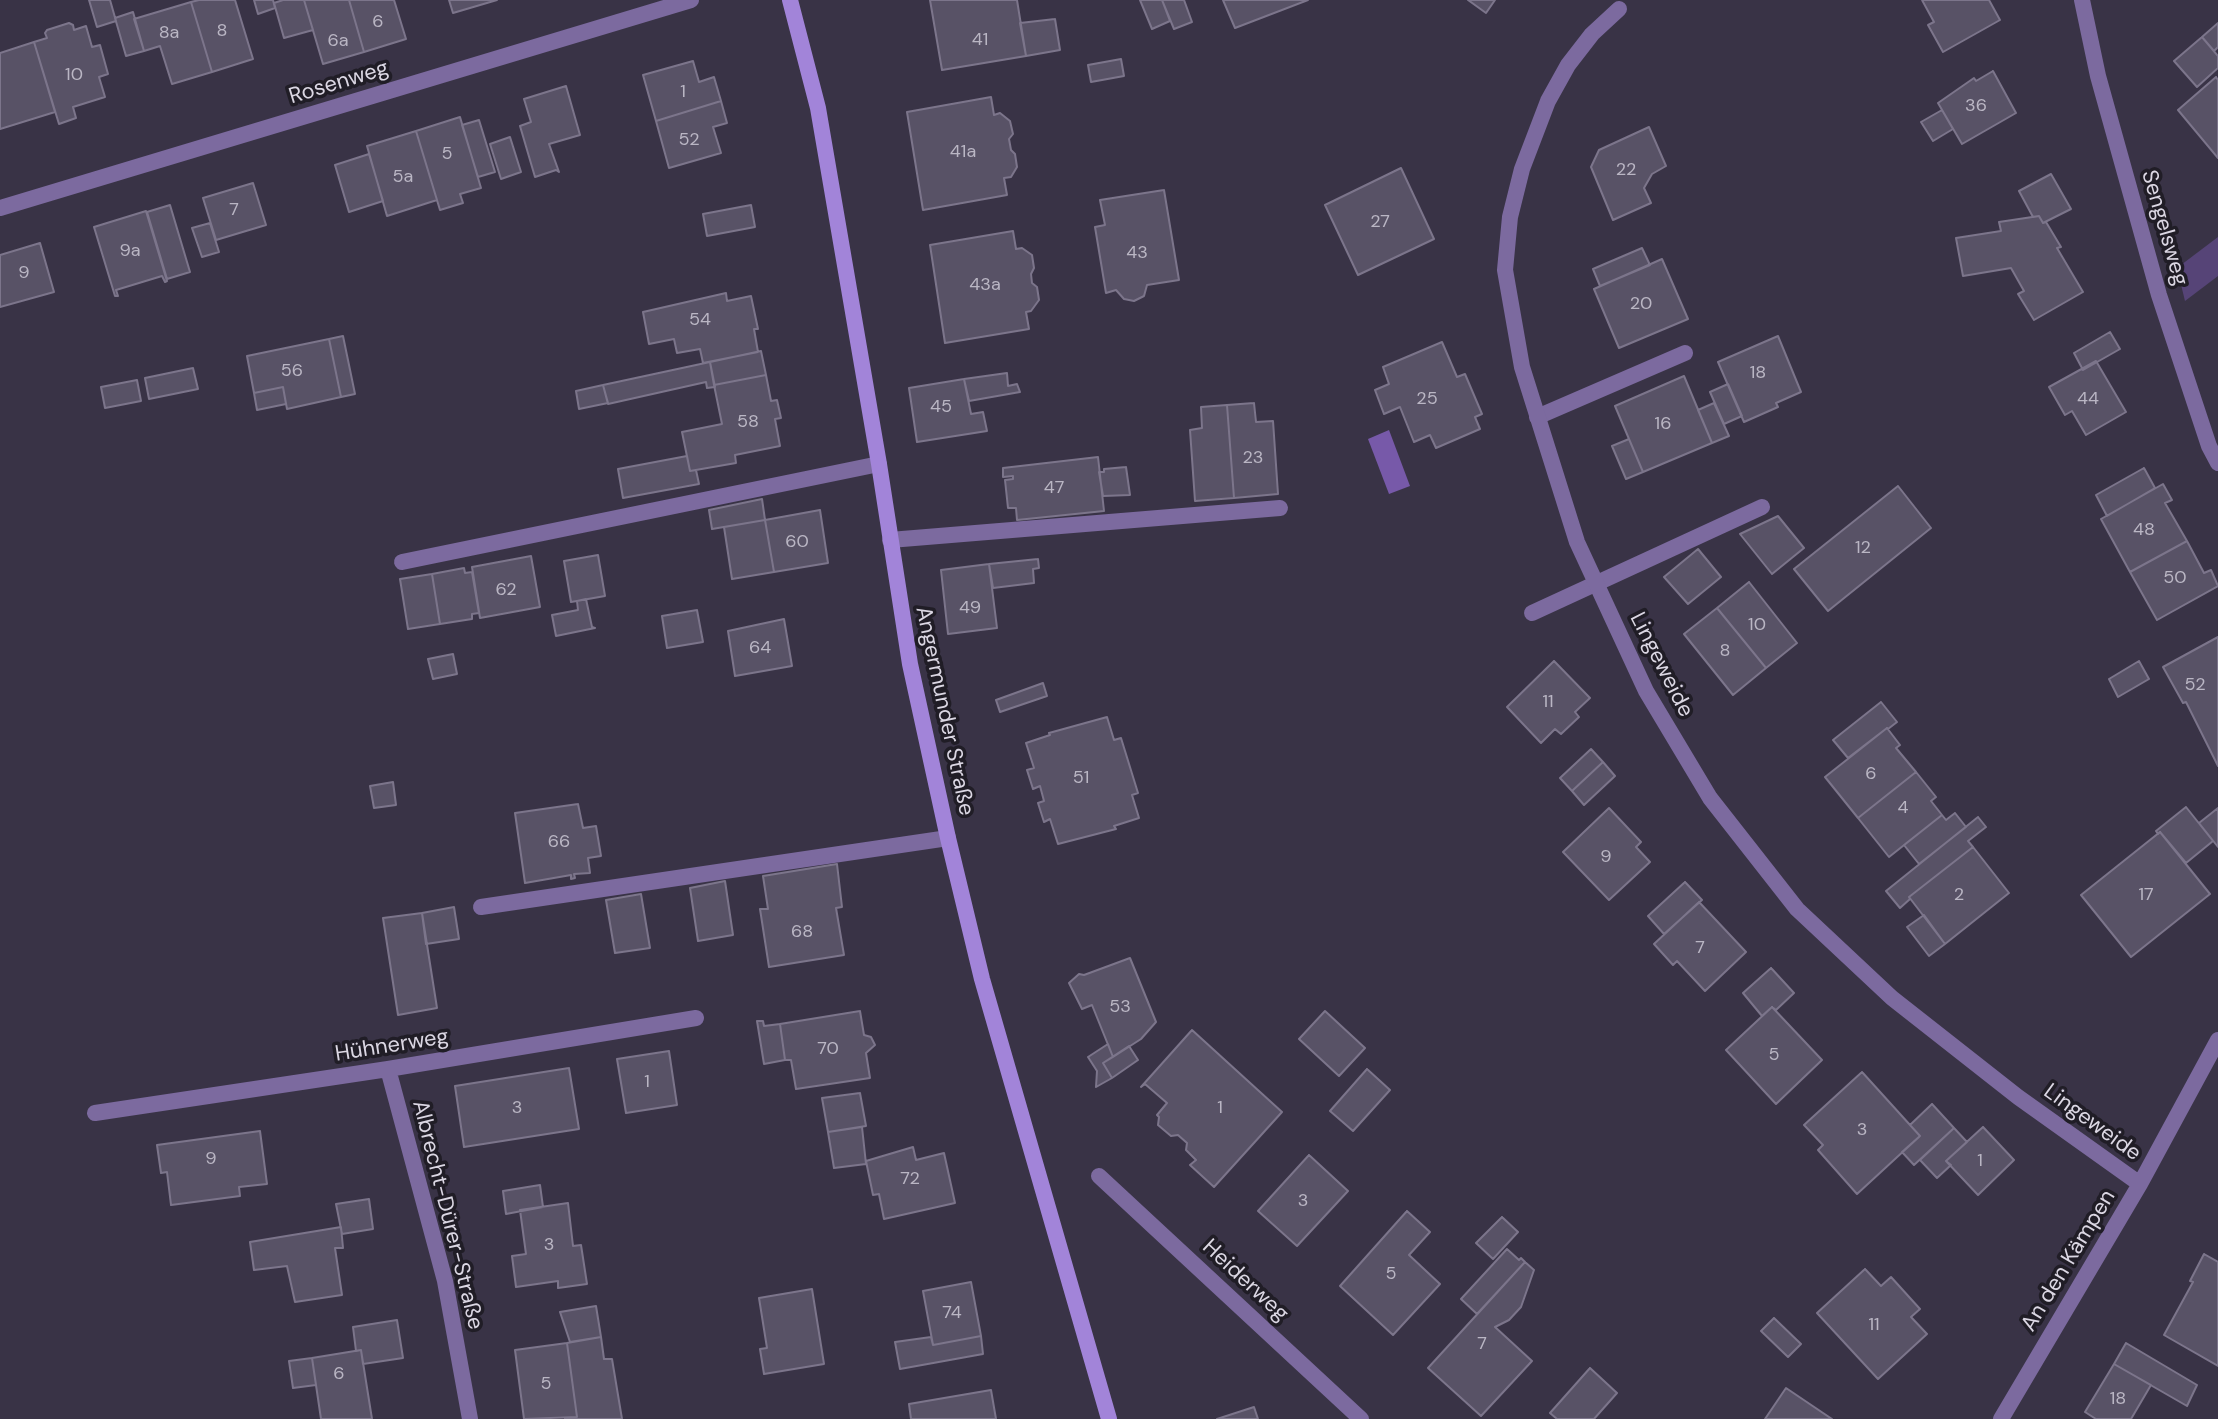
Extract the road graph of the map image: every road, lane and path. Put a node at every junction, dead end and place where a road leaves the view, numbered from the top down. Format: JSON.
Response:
{"nodes":[{"id":1,"x":691,"y":0,"type":"edge"},
{"id":2,"x":790,"y":0,"type":"edge"},
{"id":3,"x":2082,"y":0,"type":"edge"},
{"id":4,"x":1619,"y":9,"type":"dead end"},
{"id":5,"x":0,"y":208,"type":"edge"},
{"id":6,"x":1685,"y":353,"type":"dead end"},
{"id":7,"x":1537,"y":417,"type":"junction"},
{"id":8,"x":2218,"y":463,"type":"edge"},
{"id":9,"x":879,"y":464,"type":"junction"},
{"id":10,"x":1762,"y":507,"type":"dead end"},
{"id":11,"x":1280,"y":508,"type":"dead end"},
{"id":12,"x":890,"y":540,"type":"junction"},
{"id":13,"x":402,"y":562,"type":"dead end"},
{"id":14,"x":1596,"y":582,"type":"junction"},
{"id":15,"x":1532,"y":613,"type":"dead end"},
{"id":16,"x":948,"y":838,"type":"junction"},
{"id":17,"x":481,"y":907,"type":"dead end"},
{"id":18,"x":696,"y":1018,"type":"dead end"},
{"id":19,"x":2218,"y":1040,"type":"edge"},
{"id":20,"x":388,"y":1069,"type":"junction"},
{"id":21,"x":95,"y":1113,"type":"dead end"},
{"id":22,"x":1099,"y":1176,"type":"dead end"},
{"id":23,"x":2140,"y":1184,"type":"junction"},
{"id":24,"x":470,"y":1419,"type":"edge"},
{"id":25,"x":1109,"y":1419,"type":"edge"},
{"id":26,"x":1361,"y":1419,"type":"edge"},
{"id":27,"x":2001,"y":1419,"type":"edge"}],
"edges":[{"from":1,"to":5,"type":"street","name":"Rosenweg"},
{"from":2,"to":9,"type":"main road","name":"Angermunder Straße"},
{"from":3,"to":8,"type":"street","name":"Sengelsweg"},
{"from":4,"to":7,"type":"street","name":"Lingeweide"},
{"from":6,"to":7,"type":"street"},
{"from":7,"to":14,"type":"street","name":"Lingeweide"},
{"from":9,"to":12,"type":"main road","name":"Angermunder Straße"},
{"from":9,"to":13,"type":"street"},
{"from":10,"to":14,"type":"street"},
{"from":11,"to":12,"type":"street"},
{"from":12,"to":16,"type":"main road","name":"Angermunder Straße"},
{"from":14,"to":15,"type":"street"},
{"from":14,"to":23,"type":"street","name":"Lingeweide"},
{"from":16,"to":17,"type":"street"},
{"from":16,"to":25,"type":"main road","name":"Angermunder Straße"},
{"from":18,"to":20,"type":"street","name":"Hühnerweg"},
{"from":19,"to":23,"type":"street","name":"An den Kämpen"},
{"from":20,"to":21,"type":"street","name":"Hühnerweg"},
{"from":20,"to":24,"type":"street","name":"Albrecht-Dürer-Straße"},
{"from":22,"to":26,"type":"street","name":"Heiderweg"},
{"from":23,"to":27,"type":"street","name":"An den Kämpen"}]}
